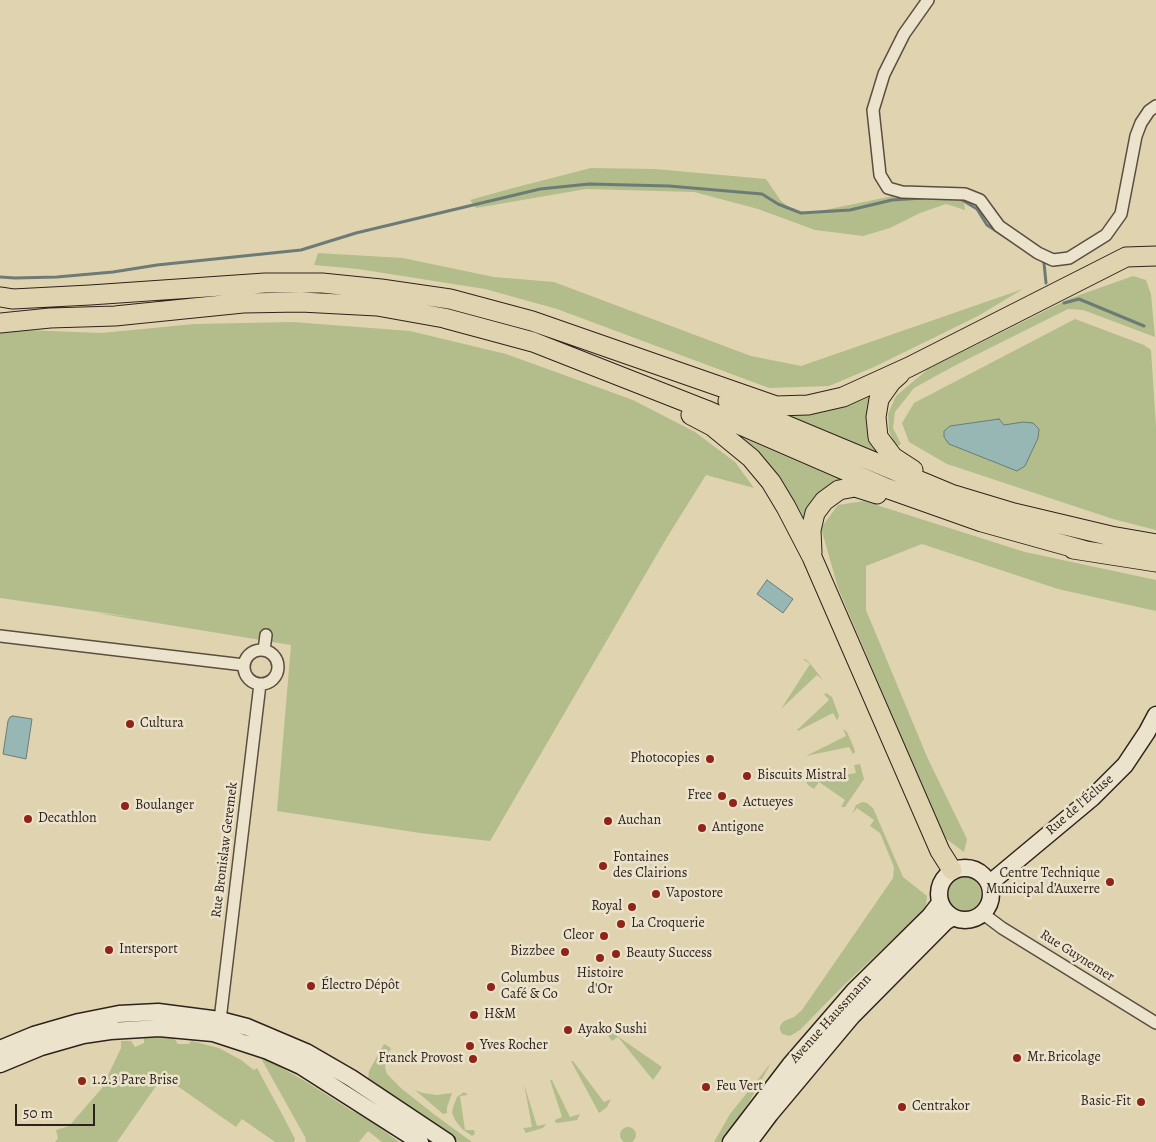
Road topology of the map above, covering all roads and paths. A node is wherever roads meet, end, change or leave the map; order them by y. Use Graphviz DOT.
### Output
graph roads {
  1 [pos="928,0"];
  2 [pos="1156,106"];
  3 [pos="1156,256"];
  4 [pos="0,298"];
  5 [pos="0,315"];
  6 [pos="50,318"];
  7 [pos="0,323"];
  8 [pos="598,345"];
  9 [pos="909,367"];
  10 [pos="622,377"];
  11 [pos="1111,536"];
  12 [pos="1156,544"];
  13 [pos="1086,551"];
  14 [pos="812,557"];
  15 [pos="1156,562"];
  16 [pos="266,635"];
  17 [pos="0,636"];
  18 [pos="264,650"];
  19 [pos="244,665"];
  20 [pos="260,684"];
  21 [pos="1156,715"];
  22 [pos="952,870"];
  23 [pos="990,882"];
  24 [pos="940,903"];
  25 [pos="984,912"];
  26 [pos="953,917"];
  27 [pos="220,1020"];
  28 [pos="1156,1023"];
  29 [pos="0,1049"];
  30 [pos="0,1064"];
  31 [pos="420,1142"];
  32 [pos="447,1142"];
  33 [pos="731,1142"];
  34 [pos="749,1142"];
  1 -- 2 [label="street"];
  3 -- 9 [label="main road"];
  4 -- 8 [label="main road"];
  5 -- 6 [label="main road"];
  6 -- 7 [label="main road"];
  6 -- 10 [label="main road"];
  8 -- 9 [label="main road"];
  8 -- 11 [label="main road"];
  9 -- 11 [label="main road"];
  10 -- 13 [label="main road"];
  10 -- 14 [label="main road"];
  11 -- 12 [label="main road"];
  13 -- 14 [label="main road"];
  13 -- 15 [label="main road"];
  14 -- 22 [label="main road"];
  16 -- 18 [label="street"];
  17 -- 19 [label="street"];
  18 -- 19 [label="street"];
  18 -- 20 [label="street"];
  19 -- 20 [label="street"];
  20 -- 27 [label="street, Rue Bronislaw Geremek"];
  21 -- 23 [label="street, Rue de l'Écluse"];
  22 -- 23 [label="street"];
  22 -- 24 [label="street"];
  23 -- 25 [label="street"];
  24 -- 26 [label="street"];
  24 -- 33 [label="street, Avenue Haussmann"];
  25 -- 26 [label="street"];
  25 -- 28 [label="street, Rue Guynemer"];
  26 -- 34 [label="street, Avenue Haussmann"];
  27 -- 29 [label="street"];
  27 -- 32 [label="street"];
  30 -- 31 [label="street"];
}
